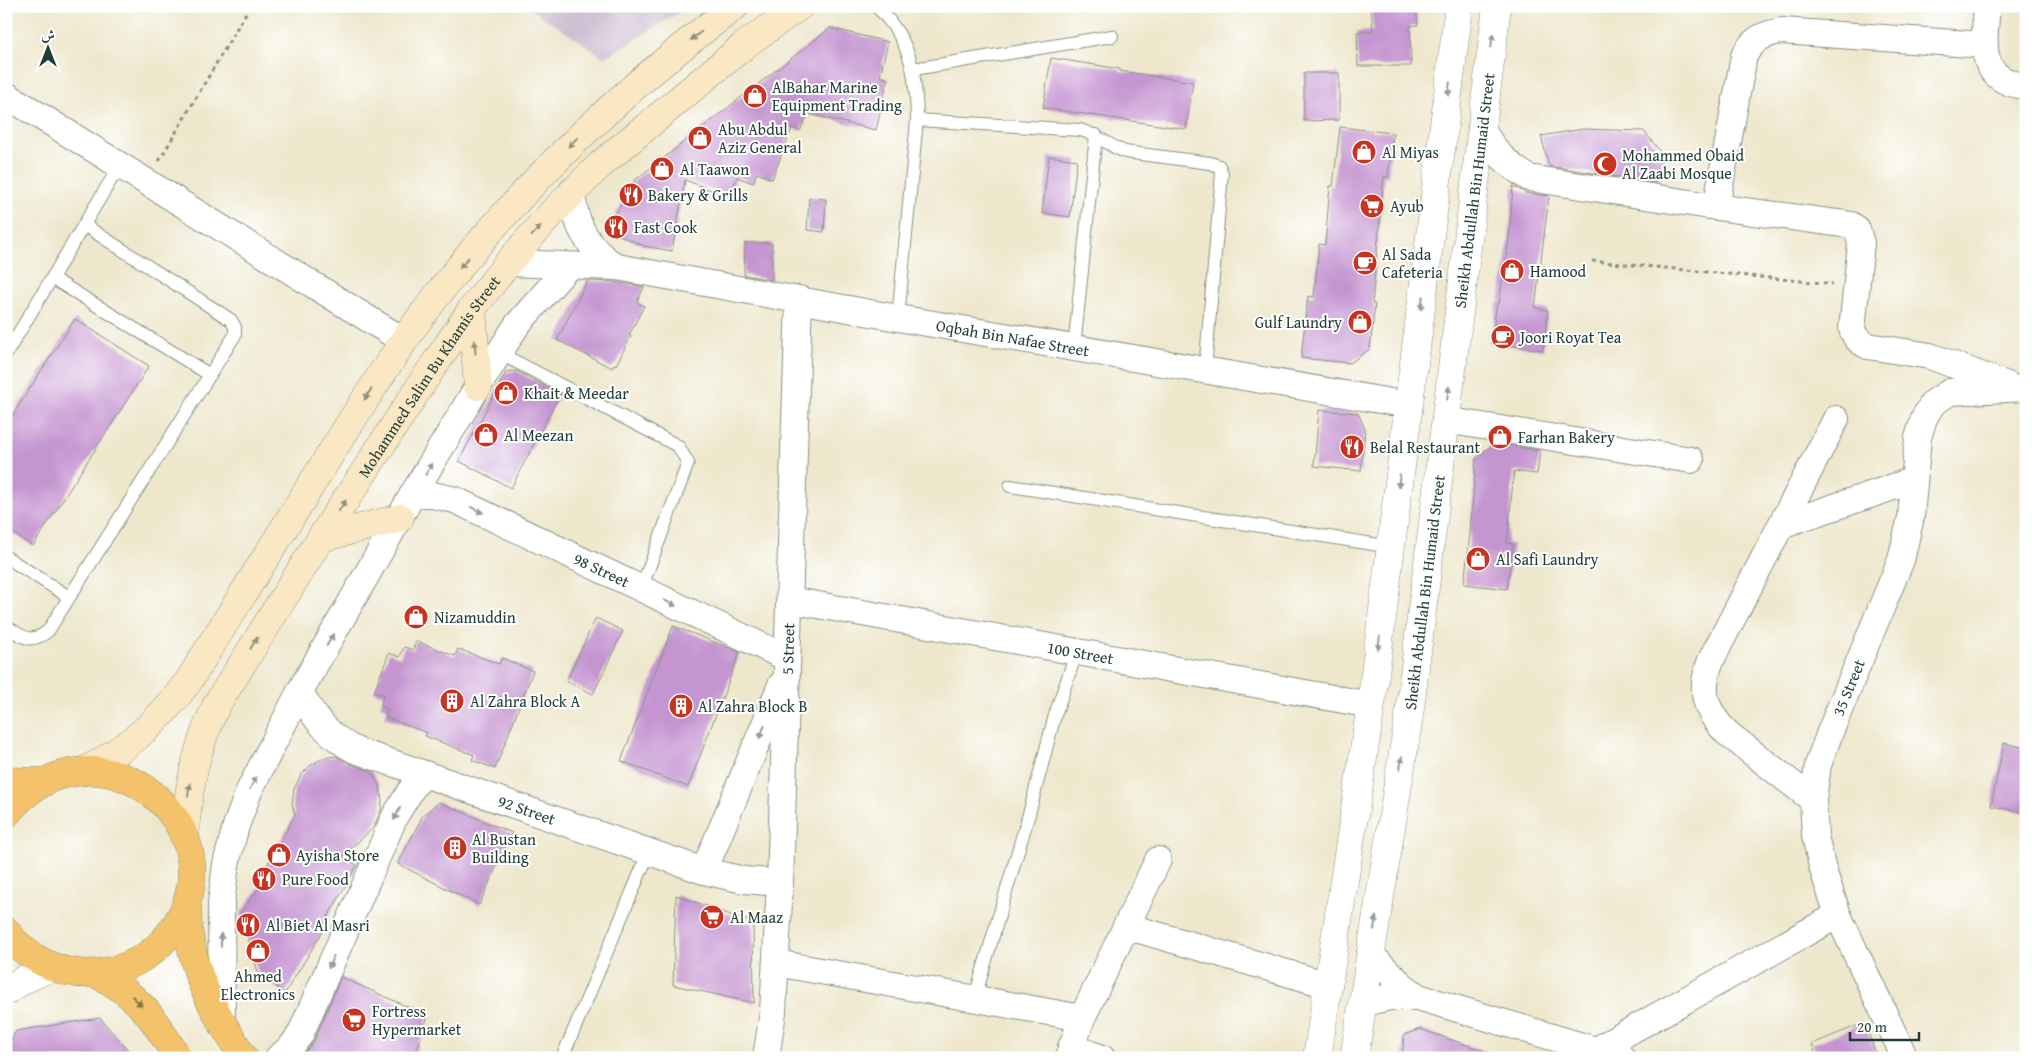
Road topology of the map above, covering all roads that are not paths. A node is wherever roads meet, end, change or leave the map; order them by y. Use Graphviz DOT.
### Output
graph roads {
  1 [pos="735,6"];
  2 [pos="800,6"];
  3 [pos="876,6"];
  4 [pos="1459,6"];
  5 [pos="1497,6"];
  6 [pos="1987,6"];
  7 [pos="1112,36"];
  8 [pos="1984,45"];
  9 [pos="914,69"];
  10 [pos="2026,86"];
  11 [pos="6,95"];
  12 [pos="917,120"];
  13 [pos="1481,128"];
  14 [pos="1096,135"];
  15 [pos="120,165"];
  16 [pos="572,191"];
  17 [pos="1716,207"];
  18 [pos="84,225"];
  19 [pos="508,263"];
  20 [pos="569,266"];
  21 [pos="617,267"];
  22 [pos="52,278"];
  23 [pos="799,299"];
  24 [pos="472,309"];
  25 [pos="898,318"];
  26 [pos="404,341"];
  27 [pos="1074,348"];
  28 [pos="499,353"];
  29 [pos="6,354"];
  30 [pos="1204,370"];
  31 [pos="210,375"];
  32 [pos="478,386"];
  33 [pos="2020,388"];
  34 [pos="1409,405"];
  35 [pos="1836,419"];
  36 [pos="1445,420"];
  37 [pos="1691,460"];
  38 [pos="1914,480"];
  39 [pos="1010,486"];
  40 [pos="414,494"];
  41 [pos="400,518"];
  42 [pos="1781,525"];
  43 [pos="321,538"];
  44 [pos="1391,547"];
  45 [pos="6,557"];
  46 [pos="641,589"];
  47 [pos="69,597"];
  48 [pos="790,600"];
  49 [pos="6,626"];
  50 [pos="1077,651"];
  51 [pos="787,665"];
  52 [pos="300,691"];
  53 [pos="1372,705"];
  54 [pos="84,771"];
  55 [pos="425,774"];
  56 [pos="6,781"];
  57 [pos="42,782"];
  58 [pos="1813,800"];
  59 [pos="6,814"];
  60 [pos="185,838"];
  61 [pos="649,852"];
  62 [pos="1158,860"];
  63 [pos="704,870"];
  64 [pos="780,883"];
  65 [pos="187,902"];
  66 [pos="1838,916"];
  67 [pos="1126,926"];
  68 [pos="6,931"];
  69 [pos="1370,954"];
  70 [pos="776,963"];
  71 [pos="52,967"];
  72 [pos="97,974"];
  73 [pos="1328,985"];
  74 [pos="6,991"];
  75 [pos="975,997"];
  76 [pos="1418,997"];
  77 [pos="1363,1003"];
  78 [pos="1082,1018"];
  79 [pos="222,1024"];
  80 [pos="1596,1050"];
  81 [pos="1069,1052"];
  82 [pos="178,1058"];
  83 [pos="244,1058"];
  84 [pos="278,1058"];
  85 [pos="562,1058"];
  86 [pos="766,1058"];
  87 [pos="1102,1058"];
  88 [pos="1317,1058"];
  89 [pos="1354,1058"];
  90 [pos="1622,1058"];
  91 [pos="1905,1058"];
  1 -- 26 [label="main road, Mohammed Salim Bu Khamis Street, one-way"];
  2 -- 16 [label="main road, Mohammed Salim Bu Khamis Street"];
  3 -- 9 [label="lane"];
  4 -- 34 [label="street, one-way"];
  13 -- 5 [label="street, Sheikh Abdullah Bin Humaid Street, one-way"];
  6 -- 8 [label="street"];
  7 -- 9 [label="lane"];
  8 -- 10 [label="street"];
  8 -- 17 [label="street"];
  9 -- 12 [label="lane"];
  11 -- 15 [label="street"];
  12 -- 14 [label="lane"];
  12 -- 25 [label="lane"];
  13 -- 17 [label="street"];
  36 -- 13 [label="street, Sheikh Abdullah Bin Humaid Street, one-way"];
  14 -- 27 [label="lane"];
  14 -- 30 [label="lane"];
  15 -- 18 [label="lane"];
  15 -- 26 [label="street"];
  19 -- 16 [label="main road, Mohammed Salim Bu Khamis Street, one-way"];
  16 -- 21 [label="street"];
  17 -- 33 [label="street"];
  18 -- 22 [label="lane"];
  18 -- 31 [label="lane"];
  19 -- 20 [label="street, Oqbah Bin Nafae Street"];
  19 -- 24 [label="main road, Mohammed Salim Bu Khamis Street"];
  20 -- 21 [label="street, Oqbah Bin Nafae Street"];
  20 -- 28 [label="street"];
  21 -- 23 [label="street, Oqbah Bin Nafae Street"];
  22 -- 29 [label="lane"];
  22 -- 31 [label="lane"];
  23 -- 25 [label="street, Oqbah Bin Nafae Street"];
  23 -- 48 [label="street, 5 Street"];
  32 -- 24 [label="main road, one-way"];
  43 -- 24 [label="main road, Mohammed Salim Bu Khamis Street, one-way"];
  25 -- 27 [label="street, Oqbah Bin Nafae Street"];
  26 -- 54 [label="main road, Mohammed Salim Bu Khamis Street, one-way"];
  27 -- 30 [label="street, Oqbah Bin Nafae Street"];
  28 -- 32 [label="street"];
  28 -- 46 [label="lane"];
  30 -- 34 [label="street, Oqbah Bin Nafae Street"];
  31 -- 47 [label="lane"];
  40 -- 32 [label="street, one-way"];
  33 -- 38 [label="street, 35 Street"];
  34 -- 44 [label="street, one-way"];
  35 -- 42 [label="street"];
  36 -- 37 [label="street"];
  69 -- 36 [label="street, Sheikh Abdullah Bin Humaid Street, one-way"];
  38 -- 42 [label="street"];
  38 -- 58 [label="street, 35 Street"];
  39 -- 44 [label="lane"];
  40 -- 41 [label="street"];
  40 -- 46 [label="street, 98 Street, one-way"];
  41 -- 43 [label="main road"];
  52 -- 41 [label="street, one-way"];
  42 -- 58 [label="street"];
  60 -- 43 [label="main road, Mohammed Salim Bu Khamis Street, one-way"];
  44 -- 53 [label="street, one-way"];
  45 -- 47 [label="lane"];
  46 -- 51 [label="street, 98 Street, one-way"];
  47 -- 49 [label="lane"];
  48 -- 50 [label="street, 100 Street"];
  48 -- 51 [label="street, 5 Street"];
  50 -- 53 [label="street, 100 Street"];
  50 -- 75 [label="lane"];
  51 -- 63 [label="street, one-way"];
  51 -- 64 [label="street, 5 Street"];
  52 -- 55 [label="street, 92 Street"];
  79 -- 52 [label="street, one-way"];
  53 -- 73 [label="street"];
  54 -- 57 [label="main road"];
  54 -- 60 [label="main road"];
  55 -- 61 [label="street, 92 Street"];
  55 -- 84 [label="street, one-way"];
  56 -- 57 [label="main road"];
  57 -- 59 [label="main road"];
  58 -- 66 [label="street, 35 Street"];
  60 -- 65 [label="main road"];
  61 -- 63 [label="street, 92 Street"];
  61 -- 85 [label="lane"];
  62 -- 67 [label="street"];
  63 -- 64 [label="street, 92 Street"];
  64 -- 70 [label="street, 5 Street"];
  65 -- 72 [label="main road"];
  65 -- 79 [label="main road"];
  66 -- 80 [label="street"];
  66 -- 91 [label="street, 35 Street"];
  67 -- 73 [label="street"];
  67 -- 78 [label="street"];
  68 -- 71 [label="main road"];
  69 -- 76 [label="street"];
  69 -- 77 [label="street, Sheikh Abdullah Bin Humaid Street"];
  70 -- 75 [label="street"];
  70 -- 86 [label="street, 5 Street"];
  71 -- 72 [label="main road"];
  71 -- 74 [label="street"];
  72 -- 82 [label="main road, one-way"];
  73 -- 88 [label="street"];
  75 -- 78 [label="street"];
  76 -- 77 [label="street"];
  76 -- 80 [label="street"];
  77 -- 89 [label="street, Sheikh Abdullah Bin Humaid Street"];
  78 -- 81 [label="street"];
  79 -- 83 [label="main road"];
  80 -- 90 [label="street"];
  81 -- 87 [label="street"];
}
